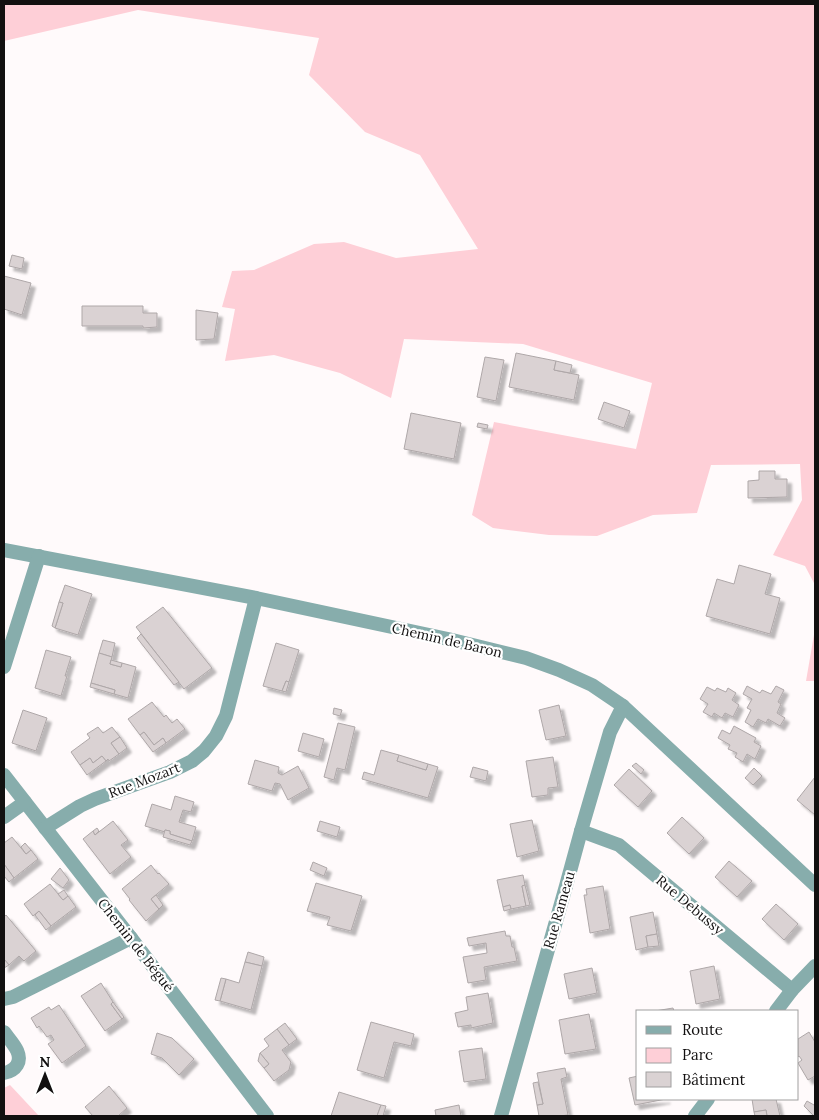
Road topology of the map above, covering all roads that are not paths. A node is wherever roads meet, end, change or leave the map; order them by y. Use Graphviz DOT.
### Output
graph roads {
  1 [pos="4,550"];
  2 [pos="40,556"];
  3 [pos="256,598"];
  4 [pos="4,667"];
  5 [pos="623,706"];
  6 [pos="6,781"];
  7 [pos="25,802"];
  8 [pos="4,818"];
  9 [pos="46,828"];
  10 [pos="581,831"];
  11 [pos="815,885"];
  12 [pos="131,938"];
  13 [pos="815,966"];
  14 [pos="792,990"];
  15 [pos="4,1000"];
  16 [pos="777,1010"];
  17 [pos="4,1032"];
  18 [pos="4,1073"];
  19 [pos="707,1100"];
  20 [pos="267,1116"];
  21 [pos="501,1116"];
  22 [pos="694,1116"];
  1 -- 2 [label="street, Chemin de Baron"];
  2 -- 3 [label="street, Chemin de Baron"];
  2 -- 4 [label="street"];
  3 -- 5 [label="street, Chemin de Baron"];
  3 -- 9 [label="street, Rue Mozart"];
  5 -- 10 [label="street, Rue Rameau"];
  5 -- 11 [label="street, Chemin de Baron"];
  6 -- 7 [label="street, Chemin de Bégué"];
  7 -- 8 [label="street"];
  7 -- 9 [label="street, Chemin de Bégué"];
  9 -- 12 [label="street, Chemin de Bégué"];
  10 -- 14 [label="street, Rue Debussy"];
  10 -- 21 [label="street, Rue Rameau"];
  12 -- 15 [label="street"];
  12 -- 20 [label="street, Chemin de Bégué"];
  13 -- 14 [label="street"];
  14 -- 16 [label="street"];
  17 -- 18 [label="street"];
  19 -- 22 [label="street"];
}
